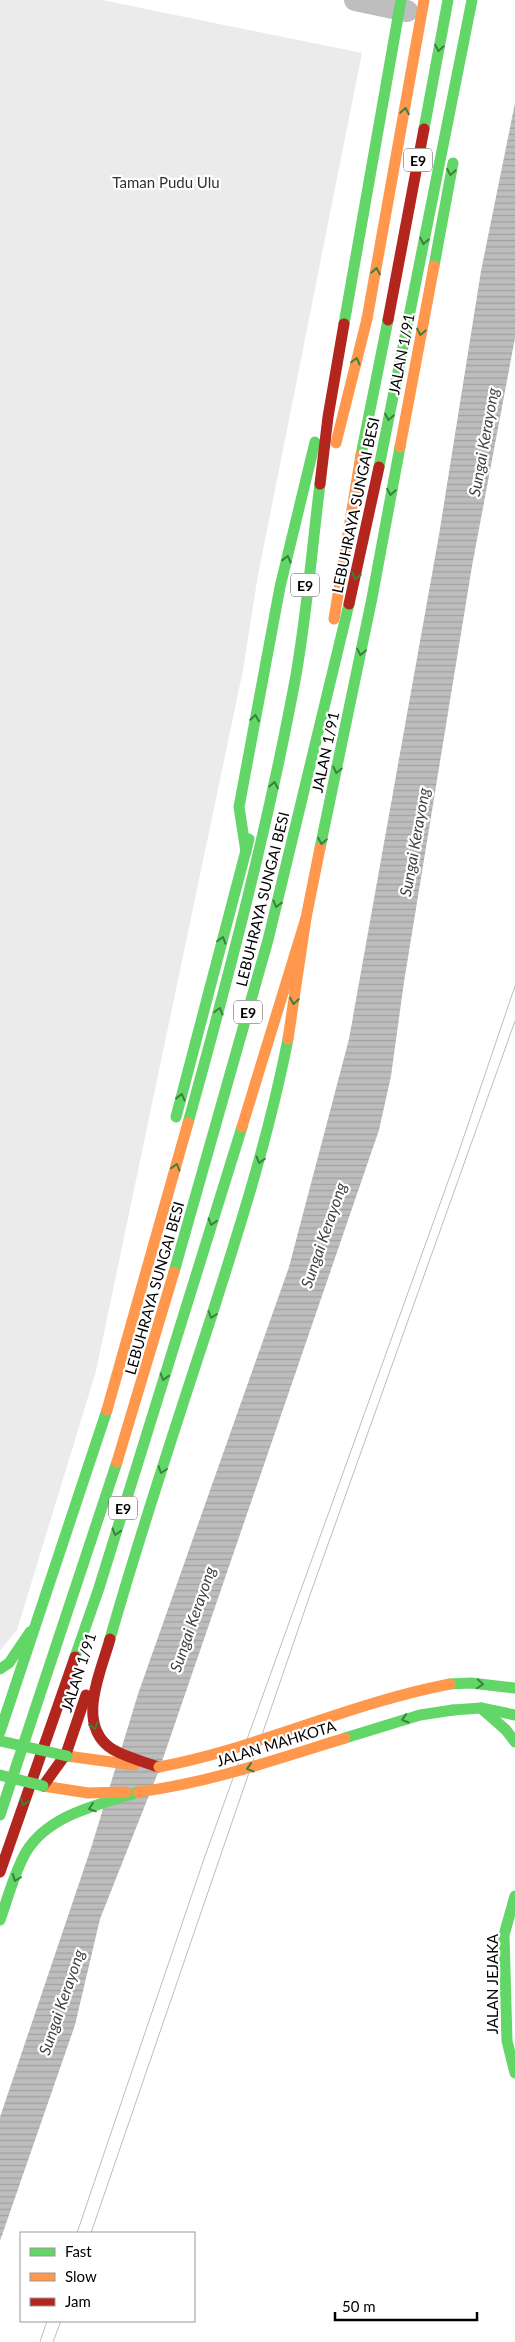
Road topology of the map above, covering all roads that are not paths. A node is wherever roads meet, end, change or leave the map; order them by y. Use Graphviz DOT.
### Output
graph roads {
  1 [pos="355,0"];
  2 [pos="448,0"];
  3 [pos="474,1"];
  4 [pos="410,3"];
  5 [pos="462,114"];
  6 [pos="455,152"];
  7 [pos="367,232"];
  8 [pos="439,238"];
  9 [pos="274,728"];
  10 [pos="253,824"];
  11 [pos="246,852"];
  12 [pos="306,918"];
  13 [pos="285,922"];
  14 [pos="269,999"];
  15 [pos="174,1126"];
  16 [pos="237,1142"];
  17 [pos="169,1146"];
  18 [pos="132,1561"];
  19 [pos="50,1602"];
  20 [pos="0,1669"];
  21 [pos="513,1686"];
  22 [pos="481,1708"];
  23 [pos="515,1715"];
  24 [pos="0,1732"];
  25 [pos="0,1741"];
  26 [pos="515,1742"];
  27 [pos="0,1754"];
  28 [pos="67,1756"];
  29 [pos="159,1767"];
  30 [pos="0,1775"];
  31 [pos="43,1786"];
  32 [pos="138,1792"];
  33 [pos="0,1815"];
  34 [pos="0,1872"];
  35 [pos="515,1896"];
  36 [pos="0,1920"];
  37 [pos="510,1937"];
  38 [pos="515,2073"];
  1 -- 4 [label="street"];
  2 -- 13 [label="main road, E9, one-way, bridge"];
  3 -- 4 [label="main road"];
  3 -- 5 [label="main road"];
  3 -- 33 [label="main road, LEBUHRAYA SUNGAI BESI / E9, one-way, bridge"];
  4 -- 7 [label="main road"];
  9 -- 4 [label="main road, E9, one-way, bridge"];
  24 -- 4 [label="main road, LEBUHRAYA SUNGAI BESI / E9, one-way, bridge"];
  6 -- 8 [label="main road, JALAN 1/91, one-way"];
  7 -- 8 [label="main road"];
  11 -- 7 [label="main road, one-way"];
  8 -- 12 [label="main road, JALAN 1/91, one-way"];
  10 -- 11 [label="main road"];
  15 -- 11 [label="main road, one-way"];
  12 -- 16 [label="main road"];
  12 -- 18 [label="main road, one-way"];
  14 -- 16 [label="main road, E9"];
  16 -- 34 [label="main road, E9, one-way"];
  17 -- 19 [label="main road"];
  18 -- 28 [label="main road, JALAN 1/91"];
  18 -- 29 [label="main road, one-way"];
  19 -- 20 [label="main road"];
  19 -- 27 [label="main road"];
  29 -- 21 [label="main road, JALAN MAHKOTA, one-way, bridge"];
  22 -- 23 [label="main road, JALAN MAHKOTA"];
  22 -- 26 [label="main road"];
  22 -- 32 [label="main road, JALAN MAHKOTA, one-way, bridge"];
  25 -- 28 [label="main road, JALAN MAHKOTA, bridge"];
  28 -- 29 [label="main road, JALAN MAHKOTA"];
  28 -- 31 [label="main road, JALAN 1/91"];
  30 -- 31 [label="main road, JALAN MAHKOTA, bridge"];
  31 -- 32 [label="main road, JALAN MAHKOTA"];
  32 -- 36 [label="main road, one-way"];
  35 -- 37 [label="main road, JALAN JEJAKA"];
  37 -- 38 [label="main road, JALAN JEJAKA"];
}
